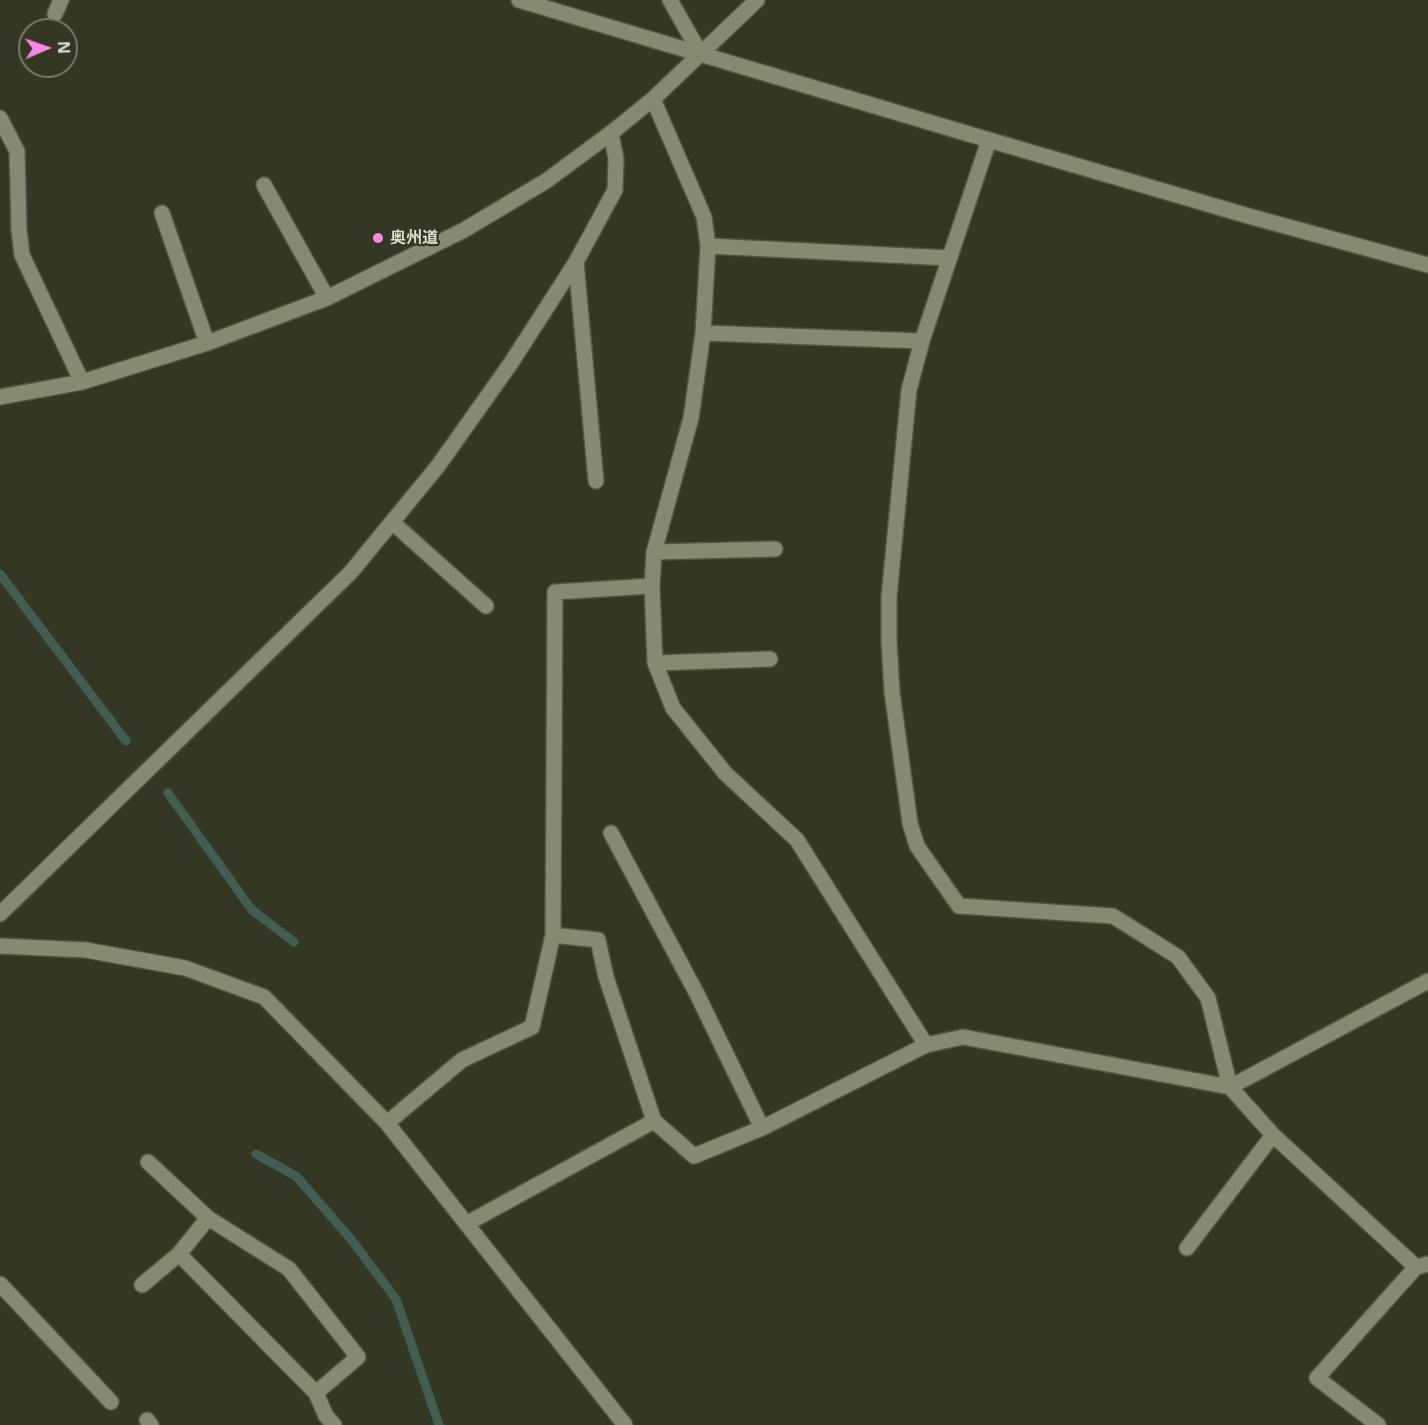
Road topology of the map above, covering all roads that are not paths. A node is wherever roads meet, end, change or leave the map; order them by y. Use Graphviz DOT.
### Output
graph roads {
  1 [pos="519,0"];
  2 [pos="670,0"];
  3 [pos="756,0"];
  4 [pos="701,55"];
  5 [pos="653,99"];
  6 [pos="0,118"];
  7 [pos="611,133"];
  8 [pos="989,140"];
  9 [pos="264,185"];
  10 [pos="162,213"];
  11 [pos="708,246"];
  12 [pos="950,258"];
  13 [pos="576,262"];
  14 [pos="1428,265"];
  15 [pos="327,298"];
  16 [pos="703,333"];
  17 [pos="922,341"];
  18 [pos="207,343"];
  19 [pos="82,382"];
  20 [pos="0,397"];
  21 [pos="596,481"];
  22 [pos="392,522"];
  23 [pos="775,549"];
  24 [pos="654,552"];
  25 [pos="652,586"];
  26 [pos="486,606"];
  27 [pos="770,659"];
  28 [pos="655,663"];
  29 [pos="611,833"];
  30 [pos="0,914"];
  31 [pos="552,936"];
  32 [pos="0,946"];
  33 [pos="1428,981"];
  34 [pos="926,1045"];
  35 [pos="1230,1087"];
  36 [pos="654,1121"];
  37 [pos="387,1122"];
  38 [pos="762,1128"];
  39 [pos="1274,1135"];
  40 [pos="148,1162"];
  41 [pos="208,1218"];
  42 [pos="466,1224"];
  43 [pos="1187,1248"];
  44 [pos="179,1254"];
  45 [pos="1422,1266"];
  46 [pos="0,1284"];
  47 [pos="142,1286"];
  48 [pos="315,1393"];
  49 [pos="111,1402"];
  50 [pos="326,1422"];
  51 [pos="625,1425"];
  52 [pos="1378,1425"];
  1 -- 4 [label="street"];
  2 -- 4 [label="street"];
  3 -- 4 [label="street"];
  4 -- 5 [label="street"];
  4 -- 8 [label="street"];
  5 -- 7 [label="street"];
  5 -- 11 [label="street"];
  6 -- 19 [label="street"];
  7 -- 13 [label="street"];
  7 -- 15 [label="street"];
  8 -- 12 [label="street"];
  8 -- 14 [label="street"];
  9 -- 15 [label="street"];
  10 -- 18 [label="street"];
  11 -- 12 [label="street"];
  11 -- 16 [label="street"];
  12 -- 17 [label="street"];
  13 -- 21 [label="street"];
  13 -- 22 [label="street"];
  15 -- 18 [label="street"];
  16 -- 17 [label="street"];
  16 -- 24 [label="street"];
  17 -- 35 [label="street"];
  18 -- 19 [label="street"];
  19 -- 20 [label="street"];
  22 -- 26 [label="street"];
  22 -- 30 [label="street"];
  23 -- 24 [label="street"];
  24 -- 25 [label="street"];
  25 -- 28 [label="street"];
  25 -- 31 [label="street"];
  27 -- 28 [label="street"];
  28 -- 34 [label="street"];
  29 -- 38 [label="street"];
  31 -- 36 [label="street"];
  31 -- 37 [label="street"];
  32 -- 37 [label="street"];
  33 -- 35 [label="street"];
  34 -- 35 [label="street"];
  34 -- 38 [label="street"];
  35 -- 39 [label="street"];
  36 -- 38 [label="street"];
  36 -- 42 [label="street"];
  37 -- 42 [label="street"];
  39 -- 43 [label="street"];
  39 -- 45 [label="street"];
  40 -- 41 [label="street"];
  41 -- 44 [label="street"];
  41 -- 48 [label="street"];
  42 -- 51 [label="street"];
  44 -- 47 [label="street"];
  44 -- 48 [label="street"];
  45 -- 52 [label="street"];
  46 -- 49 [label="street"];
  48 -- 50 [label="street"];
}
